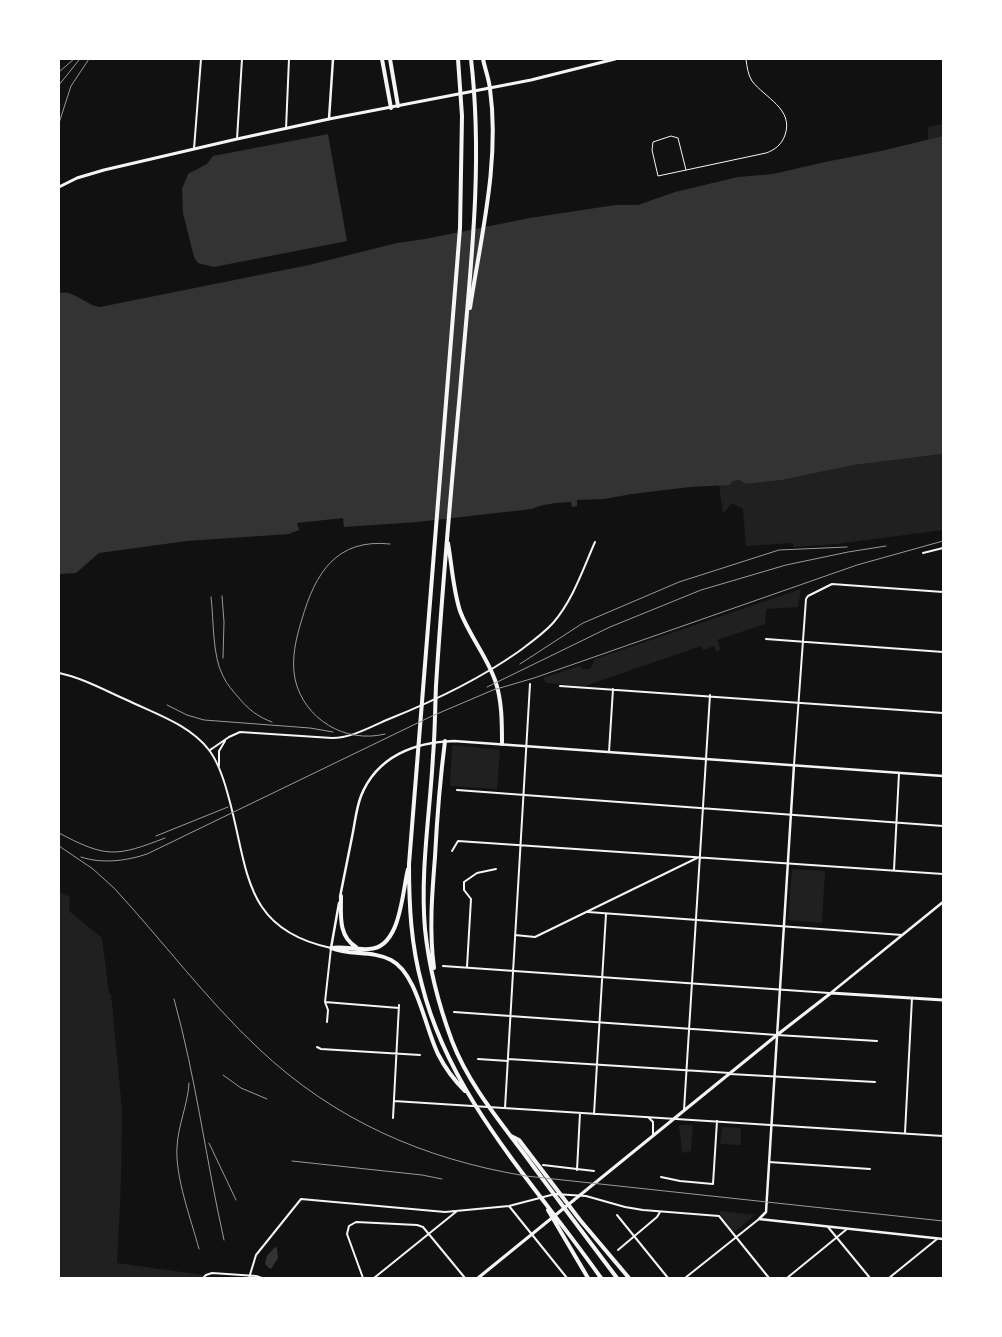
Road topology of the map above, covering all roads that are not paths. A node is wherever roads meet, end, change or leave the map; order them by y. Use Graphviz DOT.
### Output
graph roads {
  1 [pos="201,59"];
  2 [pos="242,59"];
  3 [pos="288,59"];
  4 [pos="333,59"];
  5 [pos="382,59"];
  6 [pos="390,59"];
  7 [pos="454,59"];
  8 [pos="458,59"];
  9 [pos="471,59"];
  10 [pos="483,59"];
  11 [pos="615,59"];
  12 [pos="746,59"];
  13 [pos="598,61"];
  14 [pos="459,66"];
  15 [pos="490,88"];
  16 [pos="398,106"];
  17 [pos="391,108"];
  18 [pos="329,119"];
  19 [pos="286,129"];
  20 [pos="237,139"];
  21 [pos="194,149"];
  22 [pos="686,170"];
  23 [pos="59,187"];
  24 [pos="465,340"];
  25 [pos="447,536"];
  26 [pos="596,542"];
  27 [pos="943,548"];
  28 [pos="923,553"];
  29 [pos="943,592"];
  30 [pos="766,639"];
  31 [pos="802,642"];
  32 [pos="943,652"];
  33 [pos="59,673"];
  34 [pos="530,684"];
  35 [pos="560,686"];
  36 [pos="613,689"];
  37 [pos="710,695"];
  38 [pos="798,702"];
  39 [pos="943,713"];
  40 [pos="229,737"];
  41 [pos="445,741"];
  42 [pos="502,744"];
  43 [pos="526,745"];
  44 [pos="210,750"];
  45 [pos="609,752"];
  46 [pos="706,758"];
  47 [pos="794,765"];
  48 [pos="219,769"];
  49 [pos="899,773"];
  50 [pos="943,776"];
  51 [pos="457,790"];
  52 [pos="524,795"];
  53 [pos="702,808"];
  54 [pos="790,814"];
  55 [pos="896,822"];
  56 [pos="943,826"];
  57 [pos="520,844"];
  58 [pos="452,851"];
  59 [pos="699,857"];
  60 [pos="787,863"];
  61 [pos="409,864"];
  62 [pos="496,868"];
  63 [pos="894,870"];
  64 [pos="943,874"];
  65 [pos="341,896"];
  66 [pos="943,902"];
  67 [pos="588,912"];
  68 [pos="606,914"];
  69 [pos="695,920"];
  70 [pos="783,926"];
  71 [pos="515,935"];
  72 [pos="902,935"];
  73 [pos="331,948"];
  74 [pos="358,948"];
  75 [pos="443,966"];
  76 [pos="467,968"];
  77 [pos="513,971"];
  78 [pos="602,977"];
  79 [pos="691,984"];
  80 [pos="780,990"];
  81 [pos="831,993"];
  82 [pos="437,995"];
  83 [pos="912,998"];
  84 [pos="943,1000"];
  85 [pos="325,1002"];
  86 [pos="454,1012"];
  87 [pos="510,1016"];
  88 [pos="327,1022"];
  89 [pos="599,1022"];
  90 [pos="688,1028"];
  91 [pos="777,1035"];
  92 [pos="877,1041"];
  93 [pos="317,1047"];
  94 [pos="396,1054"];
  95 [pos="420,1055"];
  96 [pos="478,1059"];
  97 [pos="508,1060"];
  98 [pos="596,1064"];
  99 [pos="686,1070"];
  100 [pos="730,1073"];
  101 [pos="774,1076"];
  102 [pos="875,1082"];
  103 [pos="468,1094"];
  104 [pos="394,1102"];
  105 [pos="505,1108"];
  106 [pos="684,1112"];
  107 [pos="580,1113"];
  108 [pos="594,1114"];
  109 [pos="648,1117"];
  110 [pos="393,1118"];
  111 [pos="674,1119"];
  112 [pos="718,1121"];
  113 [pos="771,1125"];
  114 [pos="905,1133"];
  115 [pos="943,1136"];
  116 [pos="653,1137"];
  117 [pos="769,1162"];
  118 [pos="544,1165"];
  119 [pos="870,1168"];
  120 [pos="577,1170"];
  121 [pos="594,1171"];
  122 [pos="660,1177"];
  123 [pos="509,1206"];
  124 [pos="457,1211"];
  125 [pos="661,1211"];
  126 [pos="617,1215"];
  127 [pos="759,1219"];
  128 [pos="577,1221"];
  129 [pos="828,1226"];
  130 [pos="848,1229"];
  131 [pos="563,1230"];
  132 [pos="429,1234"];
  133 [pos="532,1235"];
  134 [pos="634,1236"];
  135 [pos="736,1237"];
  136 [pos="837,1237"];
  137 [pos="937,1239"];
  138 [pos="943,1239"];
  139 [pos="618,1250"];
  140 [pos="249,1277"];
  141 [pos="203,1278"];
  142 [pos="262,1278"];
  143 [pos="363,1278"];
  144 [pos="374,1278"];
  145 [pos="465,1278"];
  146 [pos="478,1278"];
  147 [pos="567,1278"];
  148 [pos="588,1278"];
  149 [pos="601,1278"];
  150 [pos="616,1278"];
  151 [pos="629,1278"];
  152 [pos="668,1278"];
  153 [pos="685,1278"];
  154 [pos="769,1278"];
  155 [pos="787,1278"];
  156 [pos="870,1278"];
  157 [pos="889,1278"];
  1 -- 21 [label="street"];
  2 -- 20 [label="street"];
  3 -- 19 [label="street"];
  4 -- 18 [label="street"];
  5 -- 17 [label="highway"];
  6 -- 16 [label="highway"];
  7 -- 14 [label="highway"];
  8 -- 14 [label="highway"];
  9 -- 24 [label="highway"];
  10 -- 15 [label="highway"];
  11 -- 13 [label="main road"];
  12 -- 22 [label="lane"];
  13 -- 15 [label="main road"];
  14 -- 61 [label="highway"];
  15 -- 16 [label="main road"];
  15 -- 24 [label="highway"];
  16 -- 17 [label="main road"];
  17 -- 18 [label="main road"];
  18 -- 19 [label="main road"];
  19 -- 20 [label="main road"];
  20 -- 21 [label="main road"];
  21 -- 23 [label="main road"];
  22 -- 22 [label="lane"];
  24 -- 25 [label="highway"];
  25 -- 42 [label="highway"];
  25 -- 82 [label="highway"];
  26 -- 40 [label="street"];
  27 -- 28 [label="street"];
  29 -- 31 [label="street"];
  30 -- 31 [label="street"];
  31 -- 32 [label="street"];
  31 -- 38 [label="street"];
  33 -- 44 [label="street"];
  34 -- 43 [label="street"];
  35 -- 36 [label="street"];
  36 -- 37 [label="street"];
  36 -- 45 [label="street"];
  37 -- 38 [label="street"];
  37 -- 46 [label="street"];
  38 -- 39 [label="street"];
  38 -- 47 [label="street"];
  40 -- 44 [label="street"];
  40 -- 48 [label="street"];
  41 -- 42 [label="street"];
  41 -- 65 [label="street"];
  41 -- 82 [label="highway"];
  42 -- 43 [label="street"];
  43 -- 45 [label="street"];
  43 -- 52 [label="street"];
  44 -- 48 [label="street"];
  45 -- 46 [label="street"];
  46 -- 47 [label="street"];
  46 -- 53 [label="street"];
  47 -- 49 [label="street"];
  47 -- 54 [label="street"];
  48 -- 73 [label="street"];
  49 -- 50 [label="street"];
  49 -- 55 [label="street"];
  51 -- 52 [label="street"];
  52 -- 53 [label="street"];
  52 -- 57 [label="street"];
  53 -- 54 [label="street"];
  53 -- 59 [label="street"];
  54 -- 55 [label="street"];
  54 -- 60 [label="street"];
  55 -- 56 [label="street"];
  55 -- 63 [label="street"];
  57 -- 58 [label="street"];
  57 -- 59 [label="street"];
  57 -- 71 [label="street"];
  59 -- 60 [label="street"];
  59 -- 67 [label="street"];
  59 -- 69 [label="street"];
  60 -- 63 [label="street"];
  60 -- 70 [label="street"];
  61 -- 74 [label="highway"];
  61 -- 103 [label="highway"];
  62 -- 76 [label="street"];
  63 -- 64 [label="street"];
  65 -- 73 [label="street"];
  65 -- 74 [label="highway"];
  66 -- 72 [label="street"];
  67 -- 68 [label="street"];
  67 -- 71 [label="street"];
  68 -- 69 [label="street"];
  68 -- 78 [label="street"];
  69 -- 70 [label="street"];
  69 -- 79 [label="street"];
  70 -- 72 [label="street"];
  70 -- 80 [label="street"];
  71 -- 77 [label="street"];
  72 -- 81 [label="street"];
  73 -- 74 [label="highway"];
  73 -- 85 [label="street"];
  73 -- 103 [label="highway"];
  75 -- 76 [label="street"];
  76 -- 77 [label="street"];
  77 -- 78 [label="street"];
  77 -- 87 [label="street"];
  78 -- 79 [label="street"];
  78 -- 89 [label="street"];
  79 -- 80 [label="street"];
  79 -- 90 [label="street"];
  80 -- 81 [label="street"];
  80 -- 91 [label="street"];
  81 -- 83 [label="main road"];
  81 -- 91 [label="main road"];
  82 -- 128 [label="highway"];
  83 -- 84 [label="main road"];
  83 -- 114 [label="street"];
  85 -- 88 [label="street"];
  85 -- 94 [label="street"];
  86 -- 87 [label="street"];
  87 -- 89 [label="street"];
  87 -- 97 [label="street"];
  89 -- 90 [label="street"];
  89 -- 98 [label="street"];
  90 -- 91 [label="street"];
  90 -- 99 [label="street"];
  91 -- 92 [label="street"];
  91 -- 100 [label="main road"];
  91 -- 101 [label="street"];
  93 -- 94 [label="street"];
  94 -- 95 [label="street"];
  94 -- 104 [label="street"];
  96 -- 97 [label="street"];
  97 -- 98 [label="street"];
  97 -- 105 [label="street"];
  98 -- 99 [label="street"];
  98 -- 108 [label="street"];
  99 -- 100 [label="street"];
  99 -- 106 [label="street"];
  100 -- 101 [label="street"];
  100 -- 106 [label="main road"];
  101 -- 102 [label="street"];
  101 -- 113 [label="street"];
  103 -- 131 [label="highway"];
  104 -- 105 [label="street"];
  104 -- 110 [label="street"];
  105 -- 107 [label="street"];
  106 -- 111 [label="main road"];
  107 -- 108 [label="street"];
  107 -- 120 [label="street"];
  108 -- 109 [label="street"];
  109 -- 111 [label="street"];
  109 -- 116 [label="street"];
  111 -- 112 [label="street"];
  111 -- 116 [label="main road"];
  112 -- 113 [label="street"];
  112 -- 122 [label="street"];
  113 -- 114 [label="street"];
  113 -- 117 [label="street"];
  114 -- 115 [label="street"];
  116 -- 133 [label="main road"];
  117 -- 119 [label="street"];
  117 -- 127 [label="street"];
  118 -- 120 [label="street"];
  120 -- 121 [label="street"];
  123 -- 124 [label="street"];
  123 -- 125 [label="street"];
  123 -- 133 [label="street"];
  124 -- 132 [label="street"];
  124 -- 140 [label="street"];
  125 -- 134 [label="street"];
  125 -- 135 [label="street"];
  126 -- 134 [label="street"];
  127 -- 129 [label="street"];
  127 -- 135 [label="street"];
  128 -- 150 [label="highway"];
  128 -- 151 [label="highway"];
  129 -- 130 [label="street"];
  129 -- 136 [label="street"];
  130 -- 136 [label="street"];
  130 -- 137 [label="street"];
  131 -- 148 [label="highway"];
  131 -- 149 [label="highway"];
  132 -- 143 [label="street"];
  132 -- 144 [label="street"];
  132 -- 145 [label="street"];
  133 -- 146 [label="main road"];
  133 -- 147 [label="street"];
  134 -- 139 [label="street"];
  134 -- 152 [label="street"];
  135 -- 153 [label="street"];
  135 -- 154 [label="street"];
  136 -- 155 [label="street"];
  136 -- 156 [label="street"];
  137 -- 138 [label="street"];
  137 -- 157 [label="street"];
  140 -- 141 [label="street"];
  140 -- 142 [label="street"];
}
